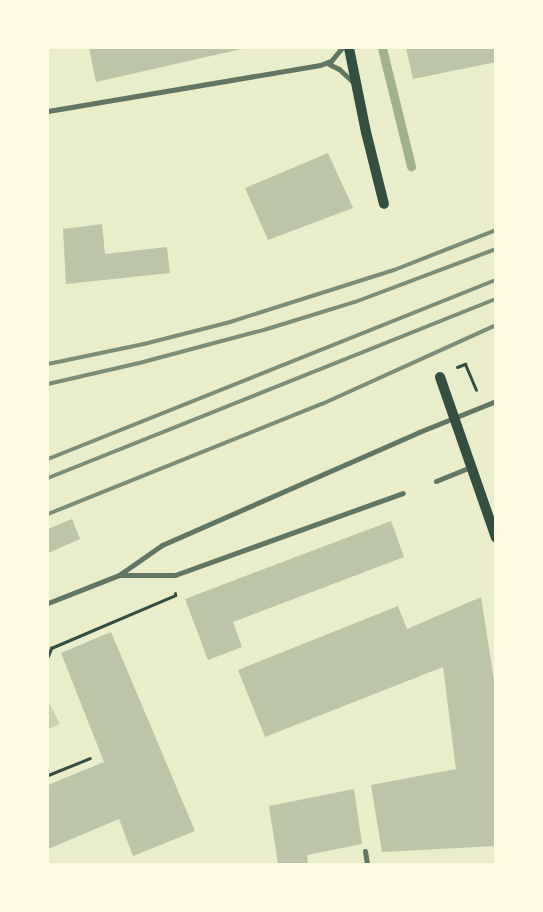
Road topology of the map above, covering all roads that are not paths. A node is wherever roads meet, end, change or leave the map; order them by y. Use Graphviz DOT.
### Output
graph roads {
  1 [pos="342,48"];
  2 [pos="349,48"];
  3 [pos="328,63"];
  4 [pos="360,103"];
  5 [pos="48,111"];
  6 [pos="384,204"];
  7 [pos="440,377"];
  8 [pos="496,401"];
  9 [pos="471,467"];
  10 [pos="436,481"];
  11 [pos="403,493"];
  12 [pos="496,538"];
  13 [pos="119,575"];
  14 [pos="48,603"];
  15 [pos="365,851"];
  16 [pos="367,864"];
  1 -- 3 [label="street"];
  2 -- 4 [label="main road"];
  3 -- 4 [label="street"];
  3 -- 5 [label="street"];
  4 -- 6 [label="main road"];
  7 -- 9 [label="main road"];
  8 -- 13 [label="street"];
  9 -- 10 [label="street"];
  9 -- 12 [label="main road"];
  11 -- 13 [label="street"];
  13 -- 14 [label="street"];
  15 -- 16 [label="street"];
}
